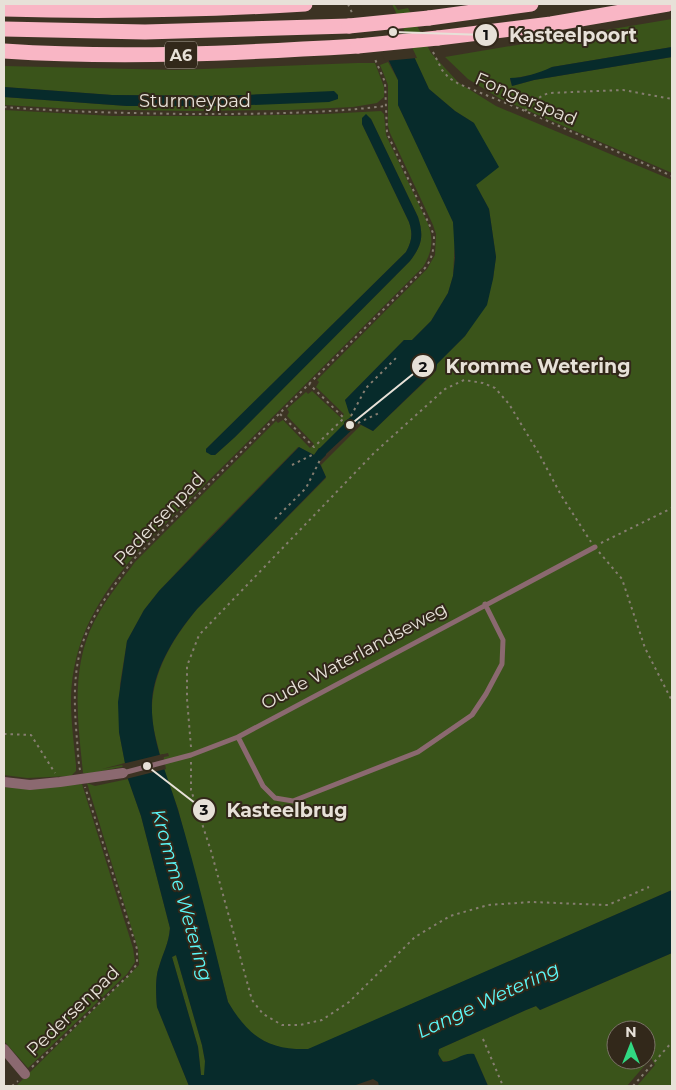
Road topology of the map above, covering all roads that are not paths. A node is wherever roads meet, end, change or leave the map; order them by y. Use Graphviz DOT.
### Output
graph roads {
  1 [pos="305,4"];
  2 [pos="530,4"];
  3 [pos="668,4"];
  4 [pos="4,8"];
  5 [pos="4,29"];
  6 [pos="4,52"];
  7 [pos="595,547"];
  8 [pos="485,604"];
  9 [pos="238,737"];
  10 [pos="123,773"];
  11 [pos="4,782"];
  12 [pos="4,1049"];
  13 [pos="25,1074"];
  1 -- 4 [label="highway"];
  2 -- 5 [label="highway, A6, bridge"];
  3 -- 6 [label="highway, A6, bridge"];
  7 -- 8 [label="lane, Oude Waterlandseweg"];
  8 -- 9 [label="lane, Oude Waterlandseweg"];
  8 -- 9 [label="lane"];
  9 -- 10 [label="lane, Oude Waterlandseweg"];
  10 -- 11 [label="street, Oude Waterlandseweg"];
  12 -- 13 [label="street"];
}
